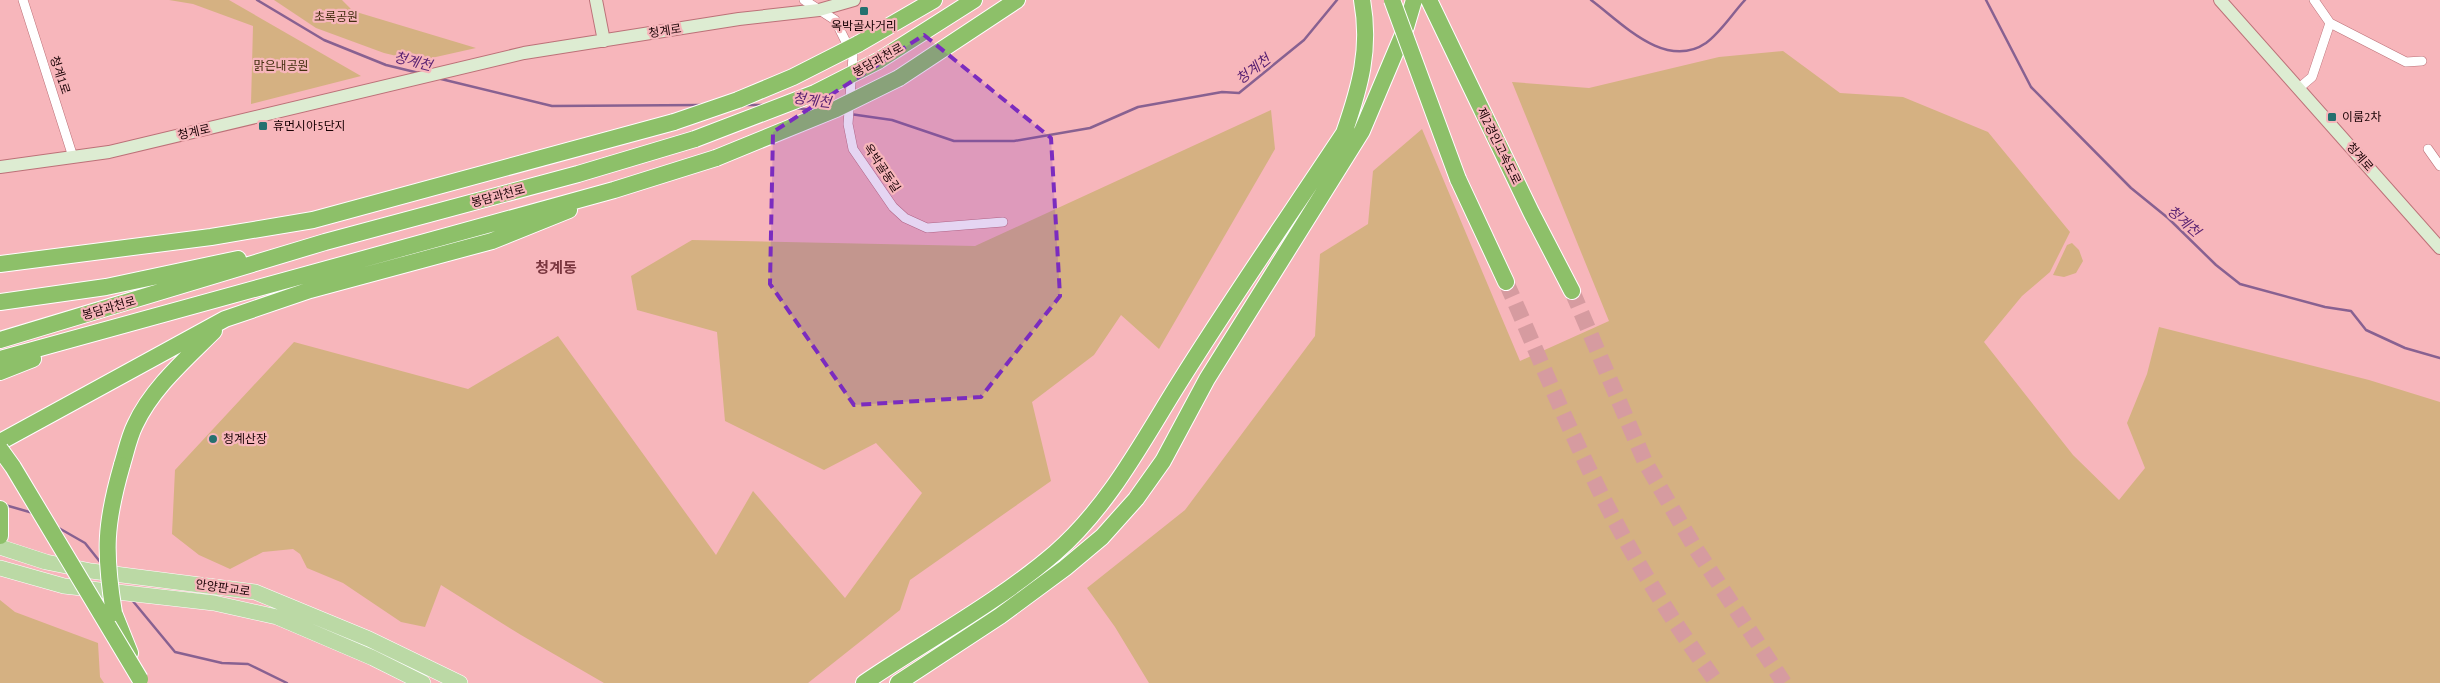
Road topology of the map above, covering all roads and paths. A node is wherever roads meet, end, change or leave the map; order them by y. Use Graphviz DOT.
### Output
graph roads {
  1 [pos="23,0"];
  2 [pos="596,0"];
  3 [pos="804,0"];
  4 [pos="854,0"];
  5 [pos="934,0"];
  6 [pos="974,0"];
  7 [pos="1017,0"];
  8 [pos="1362,0"];
  9 [pos="1392,0"];
  10 [pos="1414,0"];
  11 [pos="1429,0"];
  12 [pos="2220,0"];
  13 [pos="2314,0"];
  14 [pos="816,5"];
  15 [pos="2330,23"];
  16 [pos="604,41"];
  17 [pos="854,50"];
  18 [pos="2422,61"];
  19 [pos="2299,88"];
  20 [pos="2428,149"];
  21 [pos="73,157"];
  22 [pos="2440,166"];
  23 [pos="0,167"];
  24 [pos="614,190"];
  25 [pos="1003,222"];
  26 [pos="326,242"];
  27 [pos="2440,248"];
  28 [pos="0,264"];
  29 [pos="1506,282"];
  30 [pos="1572,291"];
  31 [pos="0,302"];
  32 [pos="225,319"];
  33 [pos="109,328"];
  34 [pos="0,340"];
  35 [pos="0,359"];
  36 [pos="0,372"];
  37 [pos="0,442"];
  38 [pos="0,449"];
  39 [pos="0,509"];
  40 [pos="0,536"];
  41 [pos="0,547"];
  42 [pos="0,568"];
  43 [pos="141,681"];
  44 [pos="423,683"];
  45 [pos="460,683"];
  46 [pos="864,683"];
  47 [pos="898,683"];
  1 -- 21 [label="street, 청계1로"];
  2 -- 16 [label="street"];
  3 -- 14 [label="street"];
  4 -- 14 [label="street, 청계로"];
  5 -- 17 [label="highway, 봉담과천로"];
  6 -- 26 [label="highway, 봉담과천로, bridge"];
  7 -- 24 [label="highway, 봉담과천로, bridge"];
  8 -- 46 [label="highway"];
  9 -- 29 [label="highway, bridge"];
  10 -- 47 [label="highway"];
  11 -- 30 [label="highway, 제2경인고속도로"];
  12 -- 19 [label="street, 청계로"];
  13 -- 15 [label="street"];
  14 -- 16 [label="street, 청계로"];
  14 -- 17 [label="street"];
  15 -- 18 [label="street"];
  15 -- 19 [label="street"];
  16 -- 21 [label="street, 청계로"];
  17 -- 25 [label="street, 옥박골동길, bridge"];
  17 -- 28 [label="highway, 봉담과천로, bridge"];
  19 -- 27 [label="street, 청계로"];
  20 -- 22 [label="street"];
  21 -- 23 [label="street, 청계로"];
  24 -- 32 [label="highway, 봉담과천로"];
  24 -- 33 [label="highway, 봉담과천로"];
  26 -- 31 [label="highway"];
  26 -- 34 [label="highway, 봉담과천로"];
  32 -- 37 [label="highway, 봉담과천로"];
  32 -- 43 [label="highway, bridge"];
  33 -- 35 [label="highway, 봉담과천로"];
  33 -- 36 [label="highway"];
  38 -- 43 [label="highway, bridge"];
  39 -- 40 [label="highway"];
  41 -- 45 [label="main road, 안양판교로"];
  42 -- 44 [label="main road, 안양판교로"];
}
